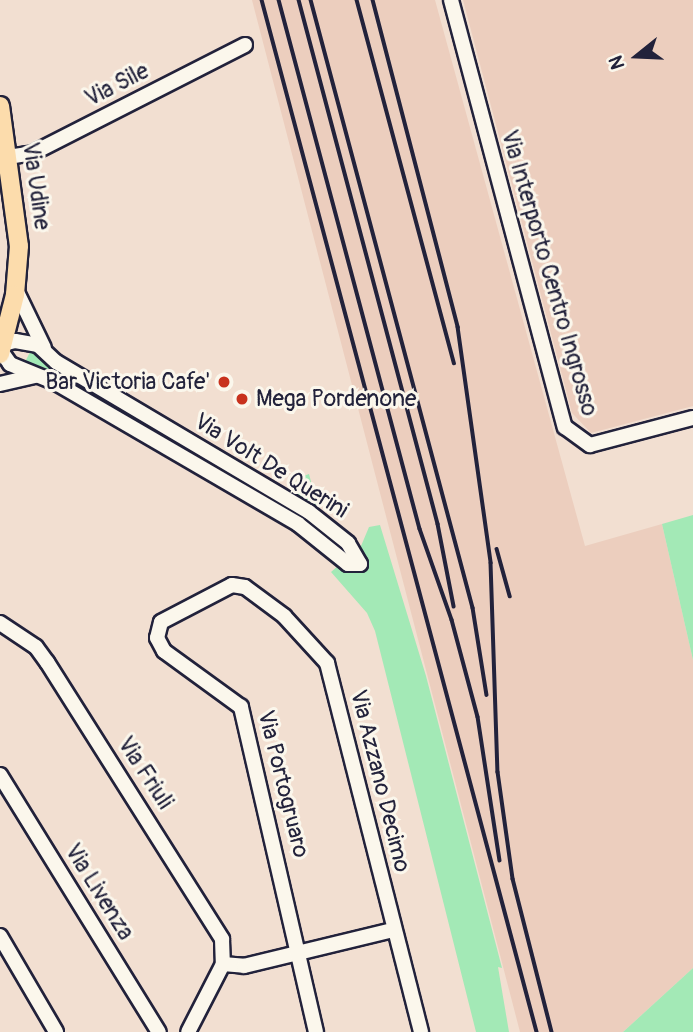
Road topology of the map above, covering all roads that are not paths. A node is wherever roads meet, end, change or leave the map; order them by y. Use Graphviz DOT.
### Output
graph roads {
  1 [pos="451,0"];
  2 [pos="245,45"];
  3 [pos="0,112"];
  4 [pos="8,157"];
  5 [pos="16,290"];
  6 [pos="2,350"];
  7 [pos="48,355"];
  8 [pos="44,377"];
  9 [pos="0,384"];
  10 [pos="693,418"];
  11 [pos="260,483"];
  12 [pos="252,496"];
  13 [pos="232,584"];
  14 [pos="0,623"];
  15 [pos="1,781"];
  16 [pos="393,930"];
  17 [pos="0,936"];
  18 [pos="296,953"];
  19 [pos="223,964"];
  20 [pos="56,1032"];
  21 [pos="159,1032"];
  22 [pos="188,1032"];
  23 [pos="316,1032"];
  24 [pos="421,1032"];
  1 -- 10 [label="street, Via Interporto Centro Ingrosso"];
  2 -- 4 [label="street, Via Sile"];
  3 -- 4 [label="main road, Via Udine"];
  4 -- 5 [label="main road, Via Udine"];
  5 -- 6 [label="main road, Via Udine"];
  5 -- 7 [label="street"];
  6 -- 7 [label="street, Via Volt De Querini"];
  6 -- 8 [label="street, Via Volt De Querini"];
  7 -- 11 [label="street, Via Volt De Querini"];
  8 -- 9 [label="street"];
  8 -- 12 [label="street, Via Volt De Querini"];
  11 -- 12 [label="street"];
  11 -- 12 [label="street, Via Volt De Querini"];
  13 -- 16 [label="street, Via Azzano Decimo"];
  13 -- 18 [label="street, Via Portogruaro"];
  14 -- 19 [label="street, Via Friuli"];
  15 -- 21 [label="street, Via Livenza"];
  16 -- 18 [label="street"];
  16 -- 24 [label="street, Via Azzano Decimo"];
  17 -- 20 [label="street"];
  18 -- 19 [label="street"];
  18 -- 23 [label="street, Via Portogruaro"];
  19 -- 22 [label="street"];
}
